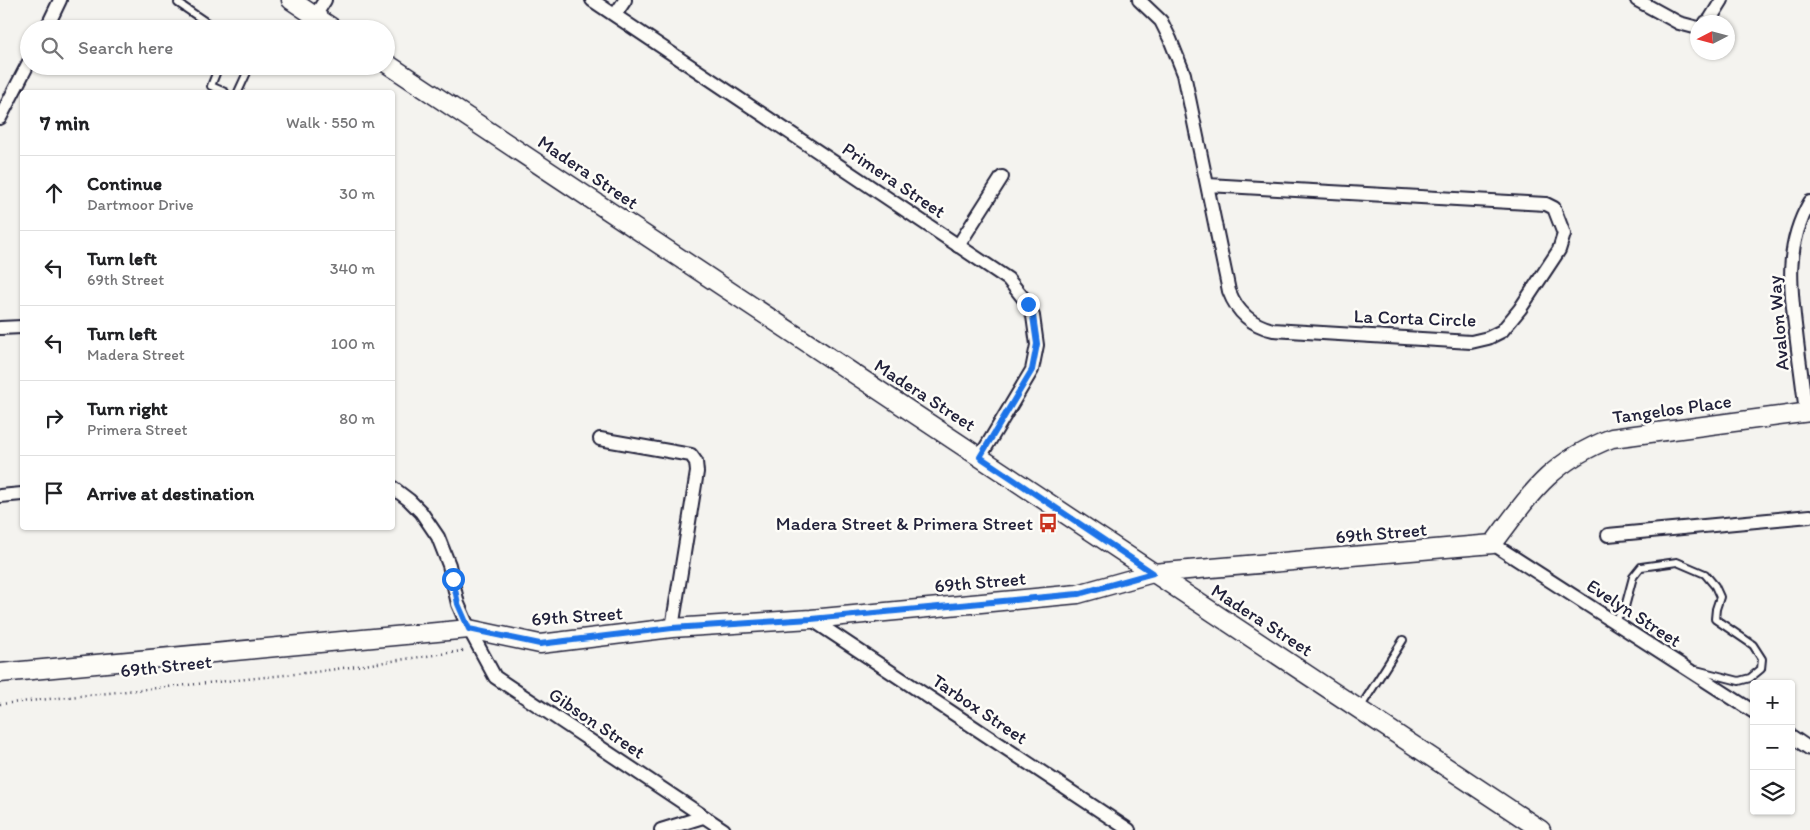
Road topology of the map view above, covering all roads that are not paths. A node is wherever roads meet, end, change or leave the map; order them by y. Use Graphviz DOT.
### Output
graph roads {
  1 [pos="60,0"];
  2 [pos="291,0"];
  3 [pos="325,0"];
  4 [pos="592,0"];
  5 [pos="624,0"];
  6 [pos="1139,0"];
  7 [pos="1637,0"];
  8 [pos="1722,0"];
  9 [pos="178,4"];
  10 [pos="615,15"];
  11 [pos="1713,15"];
  12 [pos="315,16"];
  13 [pos="50,20"];
  14 [pos="202,20"];
  15 [pos="321,20"];
  16 [pos="1690,26"];
  17 [pos="395,69"];
  18 [pos="22,75"];
  19 [pos="215,75"];
  20 [pos="246,75"];
  21 [pos="220,90"];
  22 [pos="239,90"];
  23 [pos="0,118"];
  24 [pos="1002,177"];
  25 [pos="1208,185"];
  26 [pos="1810,202"];
  27 [pos="958,246"];
  28 [pos="20,327"];
  29 [pos="0,328"];
  30 [pos="1808,412"];
  31 [pos="600,439"];
  32 [pos="980,457"];
  33 [pos="395,489"];
  34 [pos="20,494"];
  35 [pos="0,496"];
  36 [pos="1810,516"];
  37 [pos="1608,535"];
  38 [pos="1493,544"];
  39 [pos="1153,573"];
  40 [pos="811,619"];
  41 [pos="1614,622"];
  42 [pos="672,628"];
  43 [pos="469,629"];
  44 [pos="1403,640"];
  45 [pos="1683,666"];
  46 [pos="0,673"];
  47 [pos="1359,709"];
  48 [pos="1750,709"];
  49 [pos="1795,739"];
  50 [pos="1810,749"];
  51 [pos="703,817"];
  52 [pos="661,830"];
  53 [pos="724,830"];
  54 [pos="1129,830"];
  55 [pos="1540,830"];
  1 -- 13 [label="street"];
  2 -- 12 [label="street"];
  3 -- 12 [label="street"];
  4 -- 10 [label="street, Primera Street"];
  5 -- 10 [label="street"];
  6 -- 25 [label="street, La Corta Circle"];
  7 -- 16 [label="street"];
  8 -- 11 [label="street"];
  9 -- 14 [label="lane"];
  10 -- 27 [label="street, Primera Street"];
  12 -- 15 [label="street"];
  17 -- 32 [label="street, Madera Street"];
  18 -- 23 [label="street"];
  19 -- 21 [label="lane"];
  20 -- 22 [label="lane"];
  24 -- 27 [label="street"];
  25 -- 25 [label="street, La Corta Circle"];
  26 -- 30 [label="street, Avalon Way"];
  27 -- 32 [label="street, Primera Street"];
  28 -- 29 [label="street"];
  30 -- 38 [label="street, Tangelos Place"];
  31 -- 42 [label="street"];
  32 -- 39 [label="street, Madera Street"];
  33 -- 43 [label="street, Gibson Street"];
  34 -- 35 [label="street"];
  36 -- 37 [label="street"];
  38 -- 39 [label="street, 69th Street"];
  38 -- 41 [label="street, Evelyn Street"];
  39 -- 40 [label="street, 69th Street"];
  39 -- 47 [label="street, Madera Street"];
  40 -- 42 [label="street, 69th Street"];
  40 -- 54 [label="street, Tarbox Street"];
  41 -- 45 [label="street, Evelyn Street"];
  41 -- 45 [label="lane"];
  42 -- 43 [label="street, 69th Street"];
  43 -- 46 [label="street, 69th Street"];
  43 -- 51 [label="street, Gibson Street"];
  44 -- 47 [label="lane"];
  45 -- 48 [label="street, Evelyn Street"];
  47 -- 55 [label="street, Madera Street"];
  49 -- 50 [label="street"];
  51 -- 52 [label="street"];
  51 -- 53 [label="street, Gibson Street"];
}
